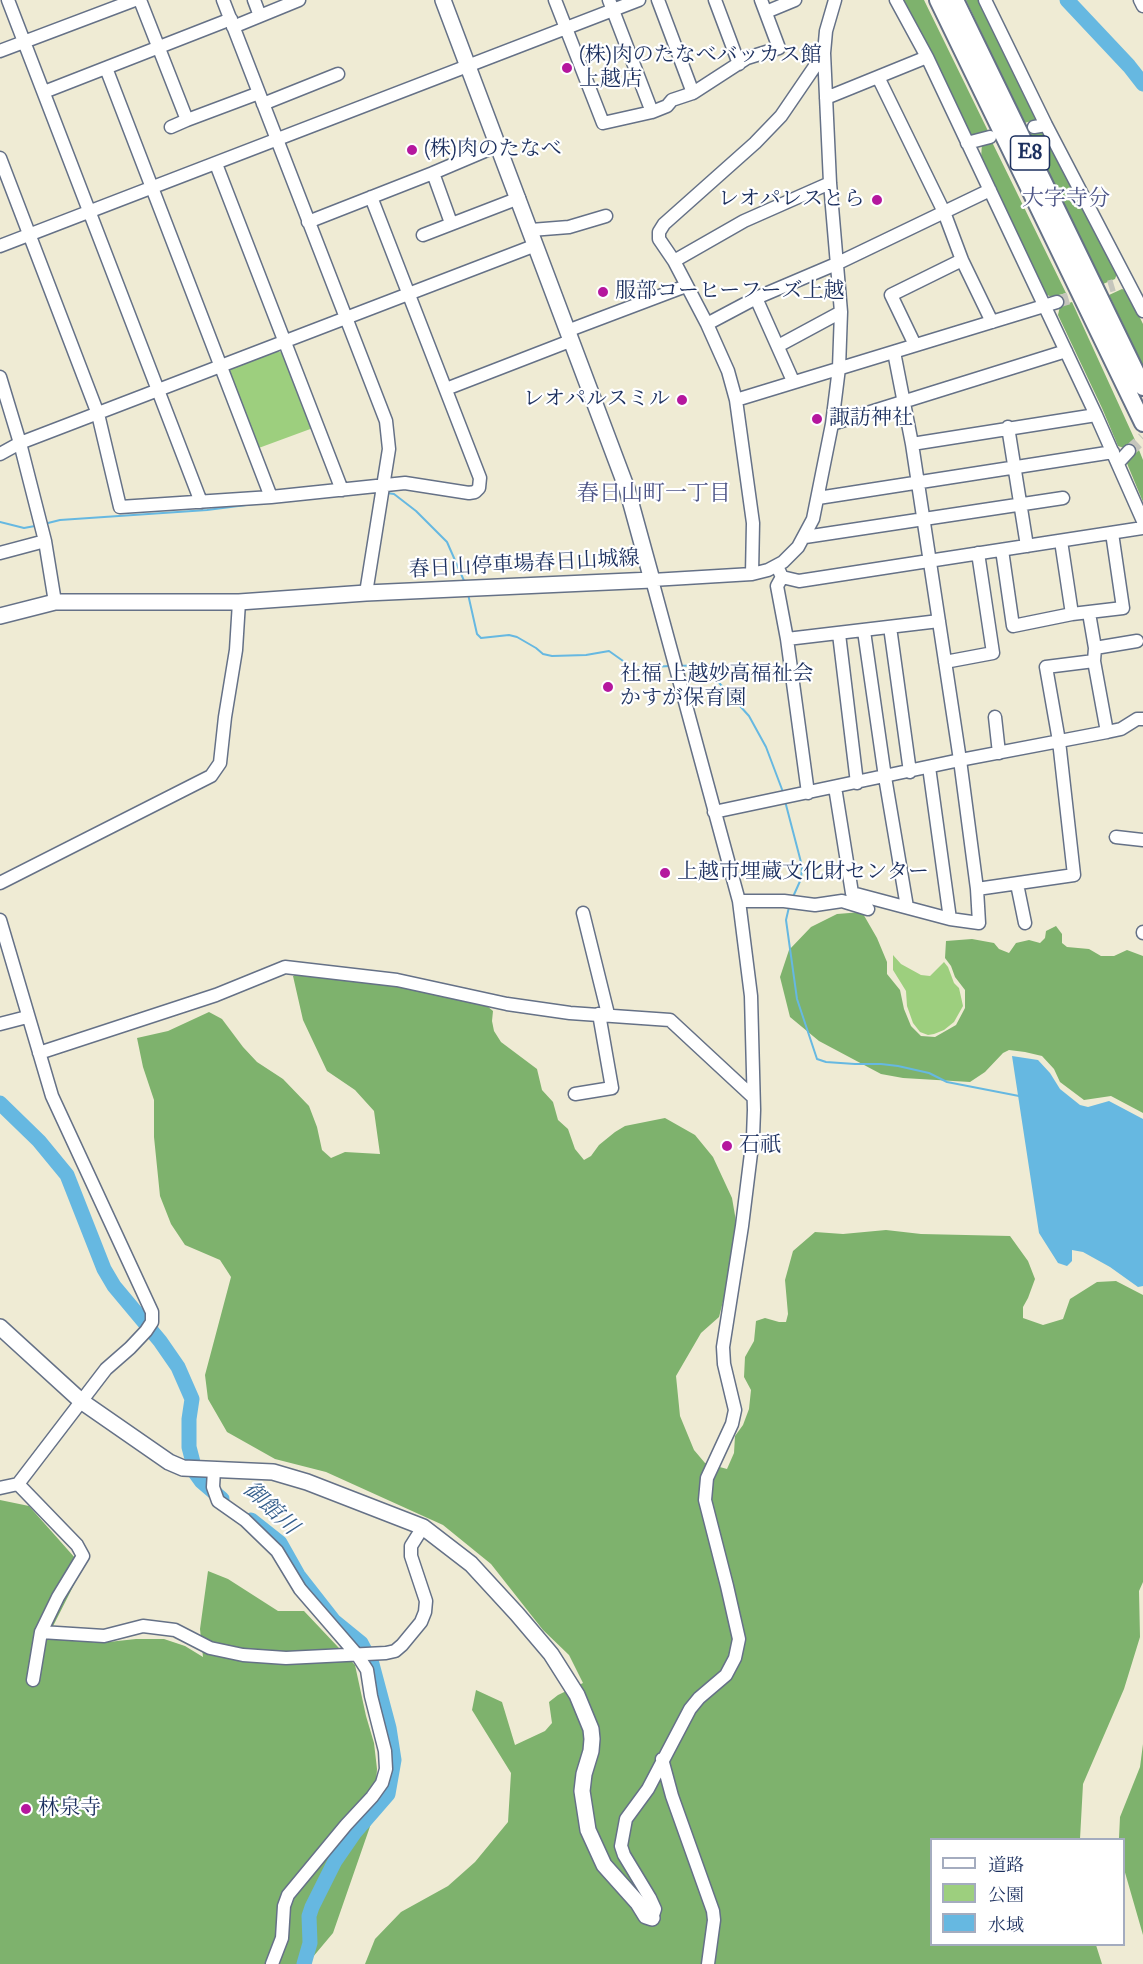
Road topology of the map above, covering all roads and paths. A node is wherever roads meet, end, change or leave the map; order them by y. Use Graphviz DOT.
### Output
graph roads {
  1 [pos="8,0"];
  2 [pos="135,0"];
  3 [pos="140,0"];
  4 [pos="223,0"];
  5 [pos="254,0"];
  6 [pos="298,0"];
  7 [pos="443,0"];
  8 [pos="555,0"];
  9 [pos="639,0"];
  10 [pos="658,0"];
  11 [pos="715,0"];
  12 [pos="795,0"];
  13 [pos="835,0"];
  14 [pos="896,0"];
  15 [pos="939,0"];
  16 [pos="955,0"];
  17 [pos="986,0"];
  18 [pos="1140,0"];
  19 [pos="611,5"];
  20 [pos="763,6"];
  21 [pos="1143,6"];
  22 [pos="260,16"];
  23 [pos="232,23"];
  24 [pos="565,28"];
  25 [pos="24,42"];
  26 [pos="158,47"];
  27 [pos="0,51"];
  28 [pos="824,53"];
  29 [pos="927,57"];
  30 [pos="739,64"];
  31 [pos="469,67"];
  32 [pos="106,68"];
  33 [pos="338,74"];
  34 [pos="878,76"];
  35 [pos="44,92"];
  36 [pos="693,93"];
  37 [pos="261,98"];
  38 [pos="826,98"];
  39 [pos="652,112"];
  40 [pos="187,120"];
  41 [pos="171,127"];
  42 [pos="990,137"];
  43 [pos="277,140"];
  44 [pos="967,143"];
  45 [pos="499,145"];
  46 [pos="0,158"];
  47 [pos="216,164"];
  48 [pos="433,173"];
  49 [pos="830,183"];
  50 [pos="152,188"];
  51 [pos="990,190"];
  52 [pos="371,197"];
  53 [pos="519,198"];
  54 [pos="90,212"];
  55 [pos="944,212"];
  56 [pos="606,216"];
  57 [pos="308,222"];
  58 [pos="451,223"];
  59 [pos="30,235"];
  60 [pos="423,235"];
  61 [pos="534,238"];
  62 [pos="0,246"];
  63 [pos="962,260"];
  64 [pos="674,261"];
  65 [pos="836,264"];
  66 [pos="1127,281"];
  67 [pos="1114,285"];
  68 [pos="686,286"];
  69 [pos="407,294"];
  70 [pos="756,298"];
  71 [pos="1051,304"];
  72 [pos="1143,311"];
  73 [pos="841,312"];
  74 [pos="345,318"];
  75 [pos="992,322"];
  76 [pos="707,324"];
  77 [pos="569,336"];
  78 [pos="284,342"];
  79 [pos="915,345"];
  80 [pos="778,346"];
  81 [pos="1066,351"];
  82 [pos="894,352"];
  83 [pos="221,367"];
  84 [pos="839,368"];
  85 [pos="0,376"];
  86 [pos="793,381"];
  87 [pos="1143,387"];
  88 [pos="446,389"];
  89 [pos="159,391"];
  90 [pos="736,400"];
  91 [pos="904,401"];
  92 [pos="98,414"];
  93 [pos="1096,415"];
  94 [pos="1143,423"];
  95 [pos="832,424"];
  96 [pos="1008,427"];
  97 [pos="20,443"];
  98 [pos="912,444"];
  99 [pos="1130,451"];
  100 [pos="0,454"];
  101 [pos="1115,457"];
  102 [pos="1015,467"];
  103 [pos="916,482"];
  104 [pos="383,484"];
  105 [pos="342,490"];
  106 [pos="271,497"];
  107 [pos="818,498"];
  108 [pos="1063,498"];
  109 [pos="201,502"];
  110 [pos="1020,504"];
  111 [pos="923,519"];
  112 [pos="1143,521"];
  113 [pos="1143,528"];
  114 [pos="1112,533"];
  115 [pos="805,537"];
  116 [pos="45,541"];
  117 [pos="1061,541"];
  118 [pos="1027,546"];
  119 [pos="1002,550"];
  120 [pos="0,553"];
  121 [pos="978,553"];
  122 [pos="929,561"];
  123 [pos="779,572"];
  124 [pos="752,574"];
  125 [pos="652,580"];
  126 [pos="366,593"];
  127 [pos="55,602"];
  128 [pos="239,602"];
  129 [pos="1089,613"];
  130 [pos="1072,614"];
  131 [pos="0,616"];
  132 [pos="939,621"];
  133 [pos="890,627"];
  134 [pos="864,631"];
  135 [pos="839,634"];
  136 [pos="787,639"];
  137 [pos="1137,641"];
  138 [pos="1094,654"];
  139 [pos="945,662"];
  140 [pos="995,717"];
  141 [pos="1143,719"];
  142 [pos="1107,732"];
  143 [pos="1059,741"];
  144 [pos="999,753"];
  145 [pos="960,760"];
  146 [pos="929,767"];
  147 [pos="910,772"];
  148 [pos="885,777"];
  149 [pos="857,783"];
  150 [pos="834,787"];
  151 [pos="808,792"];
  152 [pos="714,812"];
  153 [pos="1116,837"];
  154 [pos="1143,840"];
  155 [pos="0,883"];
  156 [pos="1017,884"];
  157 [pos="977,889"];
  158 [pos="739,901"];
  159 [pos="907,907"];
  160 [pos="868,909"];
  161 [pos="583,913"];
  162 [pos="950,918"];
  163 [pos="0,920"];
  164 [pos="1025,923"];
  165 [pos="604,1014"];
  166 [pos="27,1017"];
  167 [pos="0,1024"];
  168 [pos="39,1053"];
  169 [pos="574,1094"];
  170 [pos="753,1097"];
  171 [pos="0,1327"];
  172 [pos="81,1401"];
  173 [pos="214,1470"];
  174 [pos="18,1484"];
  175 [pos="0,1488"];
  176 [pos="423,1527"];
  177 [pos="40,1632"];
  178 [pos="358,1656"];
  179 [pos="33,1680"];
  180 [pos="662,1759"];
  181 [pos="652,1918"];
  182 [pos="272,1964"];
  183 [pos="708,1964"];
  1 -- 25 [label="street"];
  2 -- 25 [label="street"];
  3 -- 26 [label="street"];
  4 -- 23 [label="street"];
  5 -- 22 [label="street"];
  6 -- 22 [label="street"];
  7 -- 31 [label="main road, 春日山停車場春日山城線"];
  8 -- 24 [label="street"];
  9 -- 19 [label="street"];
  10 -- 36 [label="street"];
  11 -- 30 [label="street"];
  12 -- 20 [label="street"];
  13 -- 28 [label="street"];
  14 -- 29 [label="street"];
  15 -- 94 [label="highway, E8"];
  16 -- 87 [label="highway, E8"];
  17 -- 66 [label="street"];
  18 -- 21 [label="street"];
  19 -- 24 [label="street"];
  19 -- 39 [label="street"];
  20 -- 30 [label="street"];
  22 -- 23 [label="street"];
  23 -- 26 [label="street"];
  23 -- 37 [label="street"];
  24 -- 31 [label="street"];
  24 -- 39 [label="street"];
  25 -- 27 [label="street"];
  25 -- 35 [label="street"];
  26 -- 32 [label="street"];
  26 -- 40 [label="street"];
  28 -- 38 [label="street"];
  28 -- 64 [label="street"];
  29 -- 34 [label="street"];
  29 -- 44 [label="street"];
  30 -- 36 [label="street"];
  31 -- 43 [label="street"];
  31 -- 45 [label="main road, 春日山停車場春日山城線"];
  32 -- 35 [label="street"];
  32 -- 50 [label="street"];
  33 -- 37 [label="street"];
  34 -- 38 [label="street"];
  34 -- 55 [label="street"];
  35 -- 54 [label="street"];
  36 -- 39 [label="street"];
  37 -- 40 [label="street"];
  37 -- 43 [label="street"];
  38 -- 49 [label="street"];
  40 -- 41 [label="street"];
  42 -- 44 [label="street"];
  43 -- 47 [label="street"];
  43 -- 57 [label="street"];
  44 -- 51 [label="street"];
  45 -- 48 [label="street"];
  45 -- 53 [label="main road, 春日山停車場春日山城線"];
  46 -- 59 [label="street"];
  47 -- 50 [label="street"];
  47 -- 78 [label="street"];
  48 -- 52 [label="street"];
  48 -- 58 [label="street"];
  49 -- 64 [label="street"];
  49 -- 65 [label="street"];
  50 -- 54 [label="street"];
  50 -- 83 [label="street"];
  51 -- 55 [label="street"];
  51 -- 71 [label="street"];
  52 -- 57 [label="street"];
  52 -- 69 [label="street"];
  53 -- 58 [label="street"];
  53 -- 61 [label="main road, 春日山停車場春日山城線"];
  54 -- 59 [label="street"];
  54 -- 89 [label="street"];
  55 -- 63 [label="street"];
  55 -- 65 [label="street"];
  56 -- 61 [label="street"];
  57 -- 74 [label="street"];
  58 -- 60 [label="street"];
  59 -- 62 [label="street"];
  59 -- 92 [label="street"];
  61 -- 69 [label="street"];
  61 -- 77 [label="main road, 春日山停車場春日山城線"];
  63 -- 75 [label="street"];
  63 -- 79 [label="street"];
  64 -- 68 [label="street"];
  65 -- 70 [label="street"];
  65 -- 73 [label="street"];
  66 -- 67 [label="street"];
  66 -- 72 [label="street"];
  68 -- 76 [label="street"];
  68 -- 77 [label="street"];
  69 -- 74 [label="street"];
  69 -- 88 [label="street"];
  70 -- 76 [label="street"];
  70 -- 80 [label="street"];
  71 -- 75 [label="street"];
  71 -- 81 [label="street"];
  73 -- 80 [label="street"];
  73 -- 84 [label="street"];
  74 -- 78 [label="street"];
  74 -- 104 [label="street"];
  75 -- 79 [label="street"];
  76 -- 90 [label="street"];
  77 -- 88 [label="street"];
  77 -- 125 [label="main road, 春日山停車場春日山城線"];
  78 -- 83 [label="street"];
  78 -- 105 [label="street"];
  79 -- 82 [label="street"];
  80 -- 86 [label="street"];
  81 -- 91 [label="street"];
  81 -- 93 [label="street"];
  82 -- 84 [label="street"];
  82 -- 91 [label="street"];
  83 -- 89 [label="street"];
  83 -- 106 [label="street"];
  84 -- 86 [label="street"];
  84 -- 95 [label="street"];
  85 -- 97 [label="street"];
  86 -- 90 [label="street"];
  88 -- 104 [label="street"];
  89 -- 92 [label="street"];
  89 -- 109 [label="street"];
  90 -- 124 [label="street"];
  91 -- 95 [label="street"];
  91 -- 98 [label="street"];
  92 -- 97 [label="street"];
  92 -- 109 [label="street"];
  93 -- 96 [label="street"];
  93 -- 101 [label="street"];
  95 -- 107 [label="street"];
  96 -- 98 [label="street"];
  96 -- 102 [label="street"];
  97 -- 100 [label="street"];
  97 -- 116 [label="street"];
  98 -- 103 [label="street"];
  99 -- 101 [label="street"];
  101 -- 102 [label="street"];
  101 -- 112 [label="street"];
  102 -- 103 [label="street"];
  102 -- 110 [label="street"];
  103 -- 107 [label="street"];
  103 -- 111 [label="street"];
  104 -- 105 [label="street"];
  104 -- 126 [label="street"];
  105 -- 106 [label="street"];
  106 -- 109 [label="street"];
  107 -- 115 [label="street"];
  108 -- 110 [label="street"];
  110 -- 111 [label="street"];
  110 -- 118 [label="street"];
  111 -- 115 [label="street"];
  111 -- 122 [label="street"];
  113 -- 114 [label="street"];
  114 -- 117 [label="street"];
  114 -- 129 [label="street"];
  115 -- 123 [label="street"];
  116 -- 120 [label="street"];
  116 -- 127 [label="street"];
  117 -- 118 [label="street"];
  117 -- 130 [label="street"];
  118 -- 119 [label="street"];
  119 -- 121 [label="street"];
  119 -- 130 [label="street"];
  121 -- 122 [label="street"];
  121 -- 139 [label="street"];
  122 -- 123 [label="street"];
  122 -- 132 [label="street"];
  123 -- 124 [label="street"];
  123 -- 136 [label="street"];
  124 -- 125 [label="street"];
  125 -- 126 [label="main road, 春日山停車場春日山城線"];
  125 -- 152 [label="street"];
  126 -- 128 [label="main road, 春日山停車場春日山城線"];
  127 -- 128 [label="main road, 春日山停車場春日山城線"];
  127 -- 131 [label="main road, 春日山停車場春日山城線"];
  128 -- 155 [label="street"];
  129 -- 130 [label="street"];
  129 -- 138 [label="street"];
  132 -- 133 [label="street"];
  132 -- 139 [label="street"];
  133 -- 134 [label="street"];
  133 -- 147 [label="street"];
  134 -- 135 [label="street"];
  134 -- 148 [label="street"];
  135 -- 136 [label="street"];
  135 -- 149 [label="street"];
  136 -- 151 [label="street"];
  137 -- 138 [label="street"];
  138 -- 142 [label="street"];
  138 -- 143 [label="street"];
  139 -- 145 [label="street"];
  140 -- 144 [label="street"];
  141 -- 142 [label="street"];
  142 -- 143 [label="street"];
  143 -- 144 [label="street"];
  143 -- 156 [label="street"];
  144 -- 145 [label="street"];
  145 -- 146 [label="street"];
  145 -- 157 [label="street"];
  146 -- 147 [label="street"];
  146 -- 162 [label="street"];
  147 -- 148 [label="street"];
  148 -- 149 [label="street"];
  148 -- 159 [label="street"];
  149 -- 150 [label="street"];
  150 -- 151 [label="street"];
  150 -- 159 [label="street"];
  151 -- 152 [label="street"];
  152 -- 158 [label="street"];
  153 -- 154 [label="street"];
  156 -- 157 [label="street"];
  156 -- 164 [label="street"];
  157 -- 162 [label="street"];
  158 -- 160 [label="street"];
  158 -- 170 [label="street"];
  159 -- 162 [label="street"];
  161 -- 165 [label="street"];
  163 -- 166 [label="street"];
  165 -- 168 [label="street"];
  165 -- 169 [label="street"];
  165 -- 170 [label="street"];
  166 -- 167 [label="street"];
  166 -- 168 [label="street"];
  168 -- 172 [label="street"];
  170 -- 180 [label="street"];
  171 -- 172 [label="main road"];
  172 -- 173 [label="main road"];
  172 -- 174 [label="street"];
  173 -- 176 [label="main road"];
  173 -- 178 [label="street"];
  174 -- 175 [label="street"];
  174 -- 177 [label="street"];
  176 -- 178 [label="street"];
  176 -- 181 [label="main road"];
  177 -- 178 [label="street"];
  177 -- 179 [label="street"];
  178 -- 182 [label="street"];
  180 -- 181 [label="street"];
  180 -- 183 [label="street"];
}
